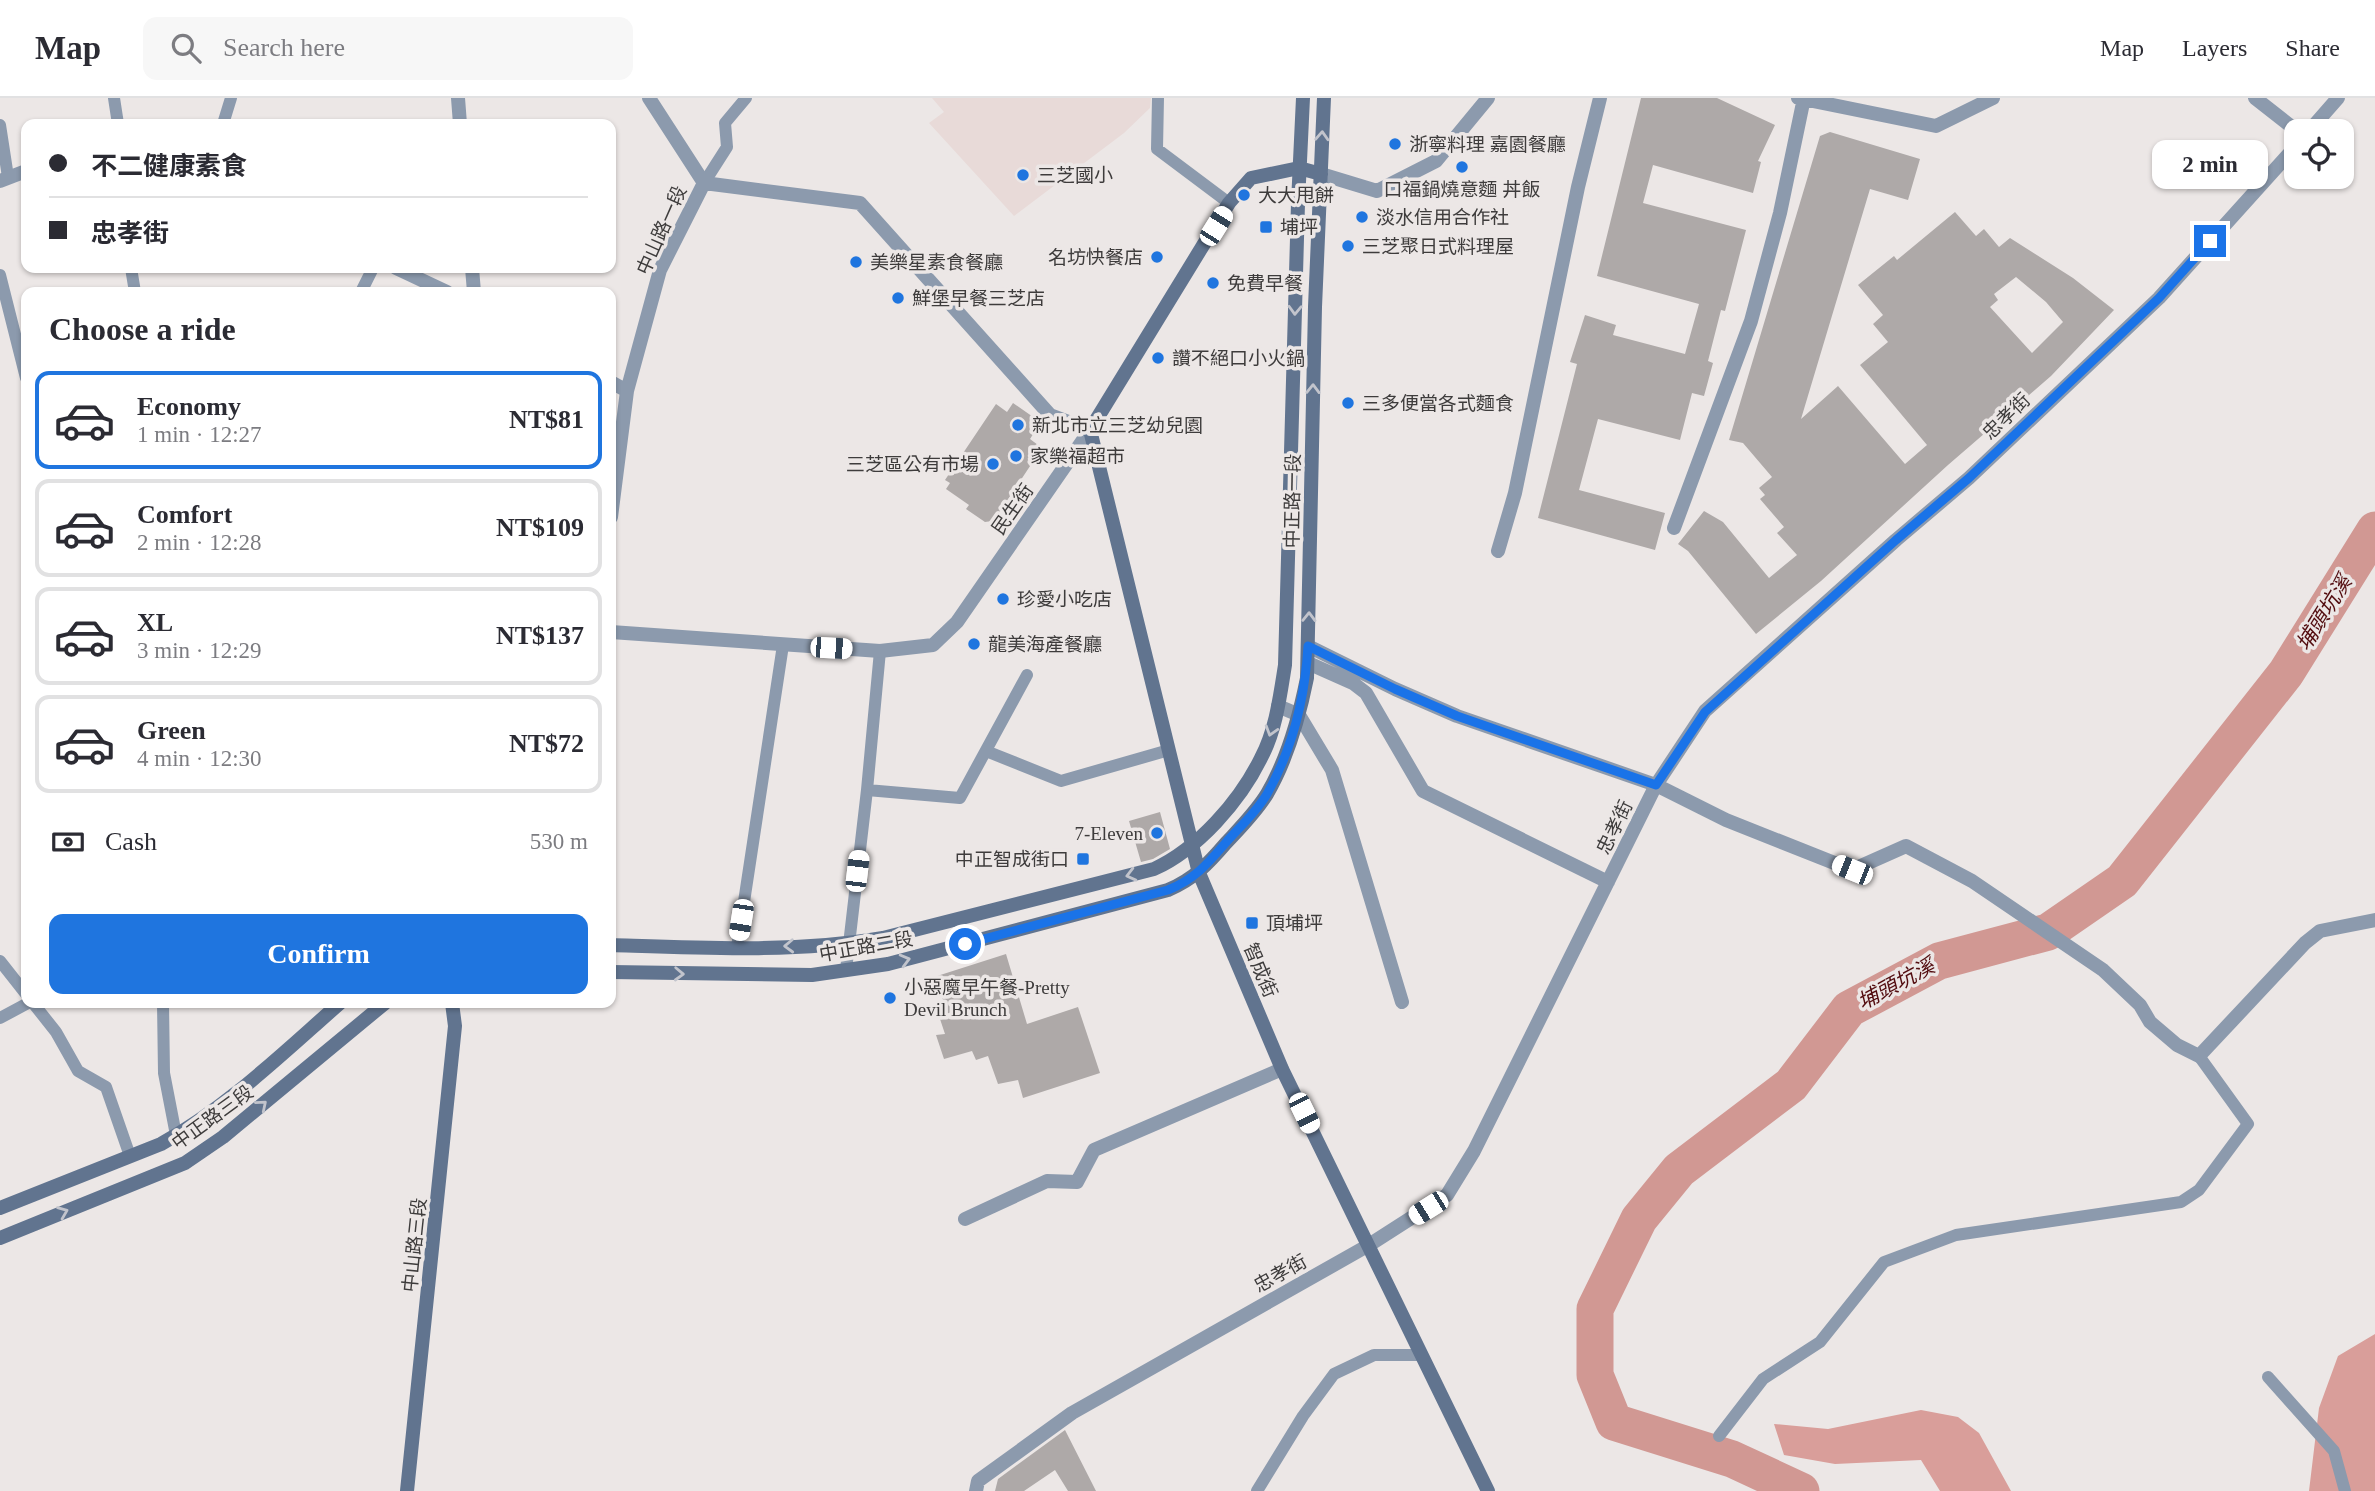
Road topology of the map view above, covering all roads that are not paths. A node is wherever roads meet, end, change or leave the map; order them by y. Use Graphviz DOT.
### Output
graph roads {
  1 [pos="114,98"];
  2 [pos="231,98"];
  3 [pos="458,98"];
  4 [pos="649,98"];
  5 [pos="746,98"];
  6 [pos="1158,98"];
  7 [pos="1303,98"];
  8 [pos="1324,98"];
  9 [pos="1600,98"];
  10 [pos="1993,98"];
  11 [pos="2255,98"];
  12 [pos="2338,98"];
  13 [pos="1802,99"];
  14 [pos="1482,101"];
  15 [pos="117,119"];
  16 [pos="225,119"];
  17 [pos="460,119"];
  18 [pos="2320,119"];
  19 [pos="2284,121"];
  20 [pos="0,125"];
  21 [pos="2284,158"];
  22 [pos="1299,168"];
  23 [pos="21,173"];
  24 [pos="1321,174"];
  25 [pos="4,179"];
  26 [pos="704,183"];
  27 [pos="1230,203"];
  28 [pos="407,273"];
  29 [pos="0,275"];
  30 [pos="436,287"];
  31 [pos="21,358"];
  32 [pos="616,385"];
  33 [pos="627,391"];
  34 [pos="1090,430"];
  35 [pos="616,478"];
  36 [pos="1674,528"];
  37 [pos="1498,551"];
  38 [pos="616,632"];
  39 [pos="783,645"];
  40 [pos="1308,646"];
  41 [pos="880,651"];
  42 [pos="1307,663"];
  43 [pos="1027,675"];
  44 [pos="1278,706"];
  45 [pos="1299,715"];
  46 [pos="1169,750"];
  47 [pos="986,751"];
  48 [pos="1656,785"];
  49 [pos="867,790"];
  50 [pos="1191,846"];
  51 [pos="1199,873"];
  52 [pos="1608,882"];
  53 [pos="2375,920"];
  54 [pos="848,944"];
  55 [pos="616,945"];
  56 [pos="737,948"];
  57 [pos="0,961"];
  58 [pos="846,970"];
  59 [pos="616,972"];
  60 [pos="21,988"];
  61 [pos="1402,1002"];
  62 [pos="21,1008"];
  63 [pos="35,1008"];
  64 [pos="163,1008"];
  65 [pos="334,1008"];
  66 [pos="378,1008"];
  67 [pos="453,1008"];
  68 [pos="0,1018"];
  69 [pos="2199,1056"];
  70 [pos="1282,1069"];
  71 [pos="176,1135"];
  72 [pos="130,1156"];
  73 [pos="0,1208"];
  74 [pos="965,1219"];
  75 [pos="0,1238"];
  76 [pos="1369,1245"];
  77 [pos="1422,1355"];
  78 [pos="2268,1377"];
  79 [pos="1719,1436"];
  80 [pos="407,1491"];
  81 [pos="976,1491"];
  82 [pos="1257,1491"];
  83 [pos="1488,1491"];
  84 [pos="2345,1491"];
  1 -- 15 [label="lane"];
  2 -- 16 [label="lane"];
  3 -- 17 [label="street"];
  4 -- 26 [label="street, 中山路一段"];
  5 -- 26 [label="lane"];
  6 -- 27 [label="lane"];
  7 -- 22 [label="main road, 中正路一段"];
  24 -- 8 [label="main road, 中正路一段, one-way"];
  9 -- 37 [label="street"];
  10 -- 13 [label="street"];
  11 -- 19 [label="street"];
  12 -- 18 [label="street"];
  13 -- 36 [label="street"];
  14 -- 24 [label="street"];
  20 -- 25 [label="lane"];
  21 -- 48 [label="street, 忠孝街"];
  22 -- 24 [label="main road, 民生街"];
  22 -- 27 [label="main road, 民生街"];
  22 -- 44 [label="main road, 中正路一段, one-way"];
  23 -- 25 [label="street"];
  40 -- 24 [label="main road, 中正路一段, one-way"];
  26 -- 33 [label="street, 中山路一段"];
  26 -- 34 [label="street"];
  27 -- 34 [label="main road, 民生街"];
  28 -- 30 [label="street"];
  29 -- 31 [label="lane"];
  32 -- 33 [label="street"];
  33 -- 35 [label="street, 中山路一段"];
  34 -- 41 [label="street, 民生街"];
  34 -- 46 [label="main road, 智成街"];
  38 -- 39 [label="street, 民生街"];
  39 -- 41 [label="street, 民生街"];
  39 -- 56 [label="lane"];
  40 -- 42 [label="main road, 中正路一段"];
  40 -- 48 [label="street"];
  41 -- 49 [label="lane"];
  42 -- 45 [label="main road, 中正路一段"];
  42 -- 52 [label="street"];
  43 -- 47 [label="lane"];
  44 -- 45 [label="street"];
  44 -- 50 [label="main road, 中正路一段, one-way"];
  45 -- 51 [label="main road, 中正路一段"];
  45 -- 61 [label="street"];
  46 -- 47 [label="lane"];
  46 -- 50 [label="main road, 智成街"];
  47 -- 49 [label="lane"];
  48 -- 52 [label="street, 忠孝街"];
  48 -- 69 [label="street"];
  49 -- 54 [label="lane"];
  50 -- 51 [label="main road, 智成街"];
  50 -- 54 [label="main road, 中正路二段, one-way"];
  58 -- 51 [label="main road, 中正路二段, one-way"];
  51 -- 70 [label="main road, 智成街"];
  52 -- 76 [label="street, 忠孝街"];
  53 -- 69 [label="street"];
  54 -- 56 [label="main road, 中正路二段, one-way"];
  54 -- 58 [label="lane"];
  55 -- 56 [label="main road, 中正路二段"];
  57 -- 60 [label="lane"];
  59 -- 58 [label="main road, 中正路二段, one-way"];
  62 -- 68 [label="lane"];
  63 -- 72 [label="lane"];
  64 -- 71 [label="lane"];
  65 -- 71 [label="main road, 中正路三段"];
  75 -- 66 [label="main road, 中正路三段, one-way"];
  67 -- 80 [label="main road, 中山路三段"];
  69 -- 79 [label="lane"];
  70 -- 74 [label="street"];
  70 -- 76 [label="main road, 智成街"];
  71 -- 72 [label="main road, 中正路三段"];
  72 -- 73 [label="main road, 中正路三段"];
  76 -- 77 [label="main road, 智成街"];
  76 -- 81 [label="street, 忠孝街"];
  77 -- 82 [label="lane"];
  77 -- 83 [label="main road, 智成街"];
  78 -- 84 [label="lane"];
}
